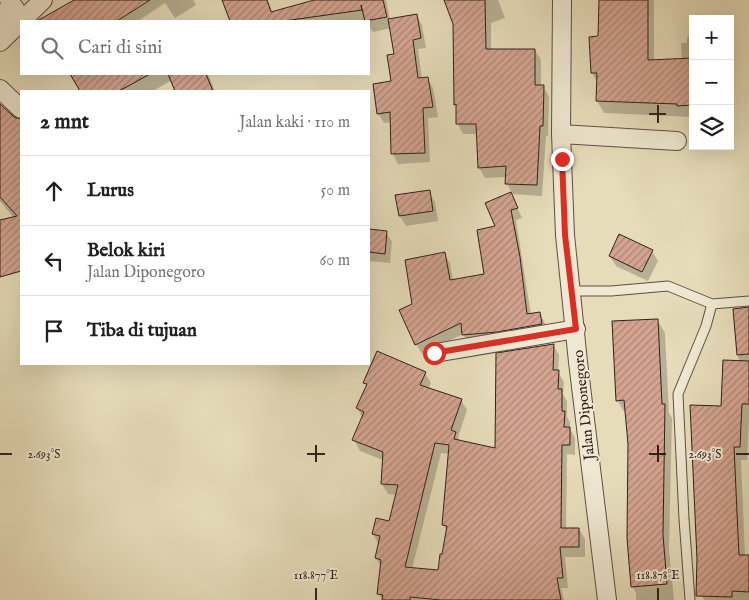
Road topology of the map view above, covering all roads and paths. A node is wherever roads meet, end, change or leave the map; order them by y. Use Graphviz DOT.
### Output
graph roads {
  1 [pos="9,0"];
  2 [pos="43,0"];
  3 [pos="562,0"];
  4 [pos="0,13"];
  5 [pos="22,20"];
  6 [pos="11,30"];
  7 [pos="0,89"];
  8 [pos="20,108"];
  9 [pos="561,134"];
  10 [pos="677,141"];
  11 [pos="572,291"];
  12 [pos="749,301"];
  13 [pos="712,304"];
  14 [pos="576,329"];
  15 [pos="434,353"];
  16 [pos="607,600"];
  17 [pos="690,600"];
  1 -- 6 [label="street"];
  2 -- 5 [label="street"];
  3 -- 9 [label="street, Jalan Diponegoro"];
  4 -- 6 [label="street"];
  7 -- 8 [label="street"];
  9 -- 10 [label="street"];
  9 -- 11 [label="street, Jalan Diponegoro"];
  11 -- 13 [label="lane"];
  11 -- 14 [label="street, Jalan Diponegoro"];
  12 -- 13 [label="lane"];
  13 -- 17 [label="lane"];
  14 -- 15 [label="street"];
  14 -- 16 [label="street, Jalan Diponegoro"];
}
